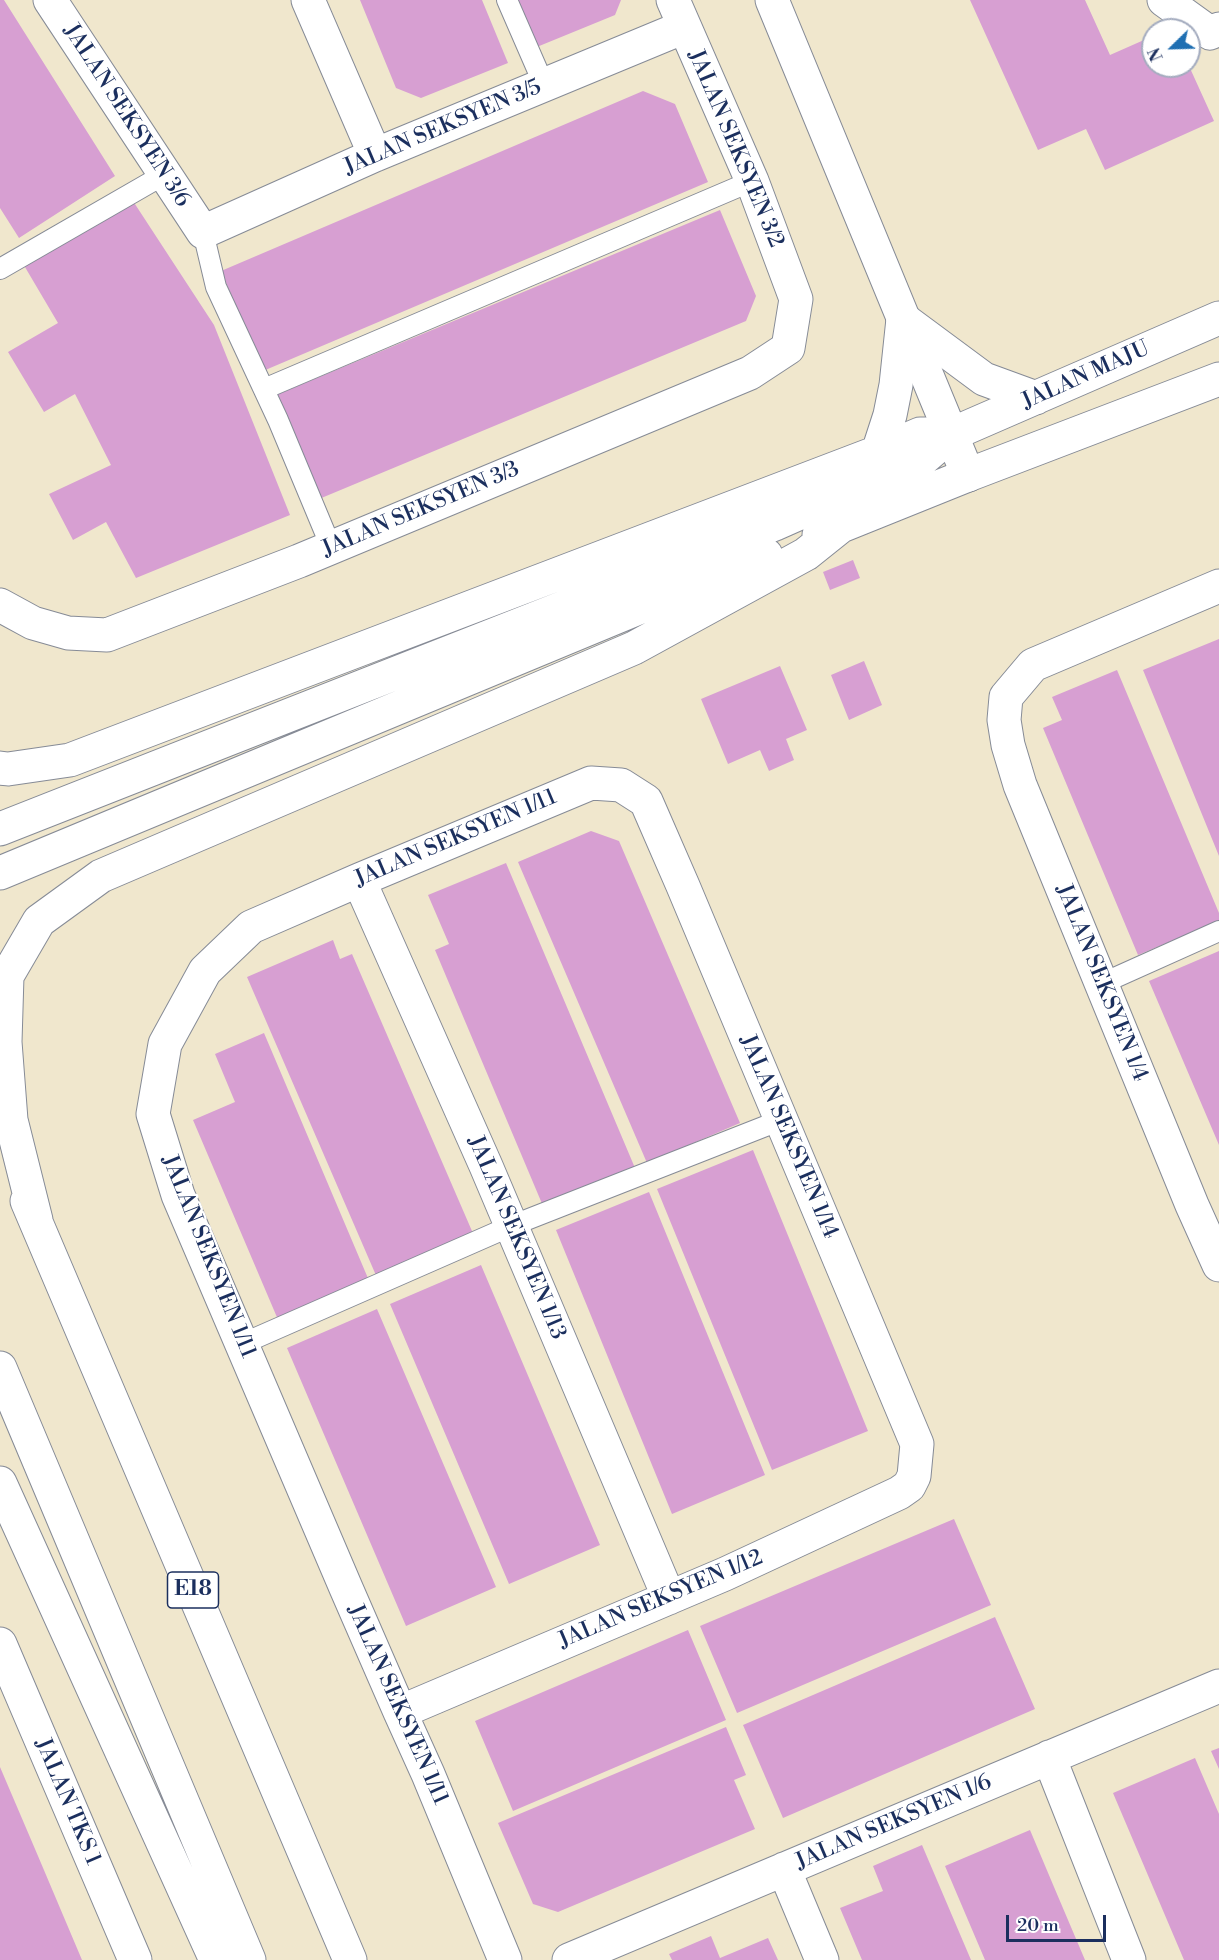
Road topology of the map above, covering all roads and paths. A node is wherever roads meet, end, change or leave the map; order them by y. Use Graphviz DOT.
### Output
graph roads {
  1 [pos="50,0"];
  2 [pos="308,0"];
  3 [pos="507,0"];
  4 [pos="772,0"];
  5 [pos="1164,0"];
  6 [pos="679,14"];
  7 [pos="1219,29"];
  8 [pos="544,85"];
  9 [pos="375,155"];
  10 [pos="165,174"];
  11 [pos="752,181"];
  12 [pos="203,231"];
  13 [pos="3,260"];
  14 [pos="796,299"];
  15 [pos="1219,318"];
  16 [pos="903,319"];
  17 [pos="1219,379"];
  18 [pos="264,389"];
  19 [pos="1036,398"];
  20 [pos="952,434"];
  21 [pos="878,452"];
  22 [pos="968,475"];
  23 [pos="841,526"];
  24 [pos="331,548"];
  25 [pos="1219,586"];
  26 [pos="0,605"];
  27 [pos="0,768"];
  28 [pos="646,801"];
  29 [pos="0,829"];
  30 [pos="0,873"];
  31 [pos="359,880"];
  32 [pos="1219,931"];
  33 [pos="1101,984"];
  34 [pos="780,1120"];
  35 [pos="0,1139"];
  36 [pos="36,1220"];
  37 [pos="511,1226"];
  38 [pos="1219,1265"];
  39 [pos="242,1344"];
  40 [pos="0,1368"];
  41 [pos="914,1476"];
  42 [pos="0,1483"];
  43 [pos="669,1598"];
  44 [pos="0,1644"];
  45 [pos="1219,1686"];
  46 [pos="400,1712"];
  47 [pos="1049,1757"];
  48 [pos="784,1869"];
  49 [pos="135,1960"];
  50 [pos="216,1960"];
  51 [pos="249,1960"];
  52 [pos="350,1960"];
  53 [pos="505,1960"];
  54 [pos="569,1960"];
  55 [pos="822,1960"];
  56 [pos="1129,1960"];
  1 -- 10 [label="main road, JALAN SEKSYEN 3/6"];
  2 -- 9 [label="main road"];
  3 -- 8 [label="lane"];
  4 -- 16 [label="main road"];
  5 -- 7 [label="main road"];
  6 -- 8 [label="main road, JALAN SEKSYEN 3/5"];
  6 -- 11 [label="main road, JALAN SEKSYEN 3/2"];
  8 -- 9 [label="main road, JALAN SEKSYEN 3/5"];
  9 -- 12 [label="main road, JALAN SEKSYEN 3/5"];
  10 -- 12 [label="main road, JALAN SEKSYEN 3/6"];
  10 -- 13 [label="lane"];
  11 -- 14 [label="main road, JALAN SEKSYEN 3/2"];
  11 -- 18 [label="lane"];
  12 -- 18 [label="lane"];
  14 -- 24 [label="main road, JALAN SEKSYEN 3/3"];
  15 -- 19 [label="main road, JALAN MAJU"];
  16 -- 19 [label="main road"];
  16 -- 20 [label="main road"];
  16 -- 21 [label="main road"];
  17 -- 22 [label="main road, JALAN MAJU"];
  18 -- 24 [label="lane"];
  19 -- 20 [label="main road, JALAN MAJU"];
  20 -- 21 [label="main road"];
  20 -- 22 [label="main road"];
  20 -- 29 [label="main road"];
  21 -- 27 [label="main road"];
  22 -- 23 [label="main road, JALAN MAJU"];
  23 -- 30 [label="main road, JALAN MAJU"];
  23 -- 36 [label="main road"];
  24 -- 26 [label="main road, JALAN SEKSYEN 3/3"];
  25 -- 33 [label="main road, JALAN SEKSYEN 1/4"];
  28 -- 31 [label="main road, JALAN SEKSYEN 1/11"];
  28 -- 34 [label="main road, JALAN SEKSYEN 1/14"];
  31 -- 37 [label="main road, JALAN SEKSYEN 1/13"];
  31 -- 39 [label="main road, JALAN SEKSYEN 1/11"];
  32 -- 33 [label="lane"];
  33 -- 38 [label="main road, JALAN SEKSYEN 1/4"];
  34 -- 37 [label="lane"];
  34 -- 41 [label="main road, JALAN SEKSYEN 1/14"];
  35 -- 36 [label="main road, E18"];
  36 -- 52 [label="main road, E18"];
  37 -- 39 [label="lane"];
  37 -- 43 [label="main road, JALAN SEKSYEN 1/13"];
  39 -- 46 [label="main road, JALAN SEKSYEN 1/11"];
  40 -- 51 [label="main road"];
  41 -- 43 [label="main road, JALAN SEKSYEN 1/12"];
  42 -- 50 [label="main road"];
  43 -- 46 [label="main road, JALAN SEKSYEN 1/12"];
  44 -- 49 [label="main road, JALAN TKS 1"];
  45 -- 47 [label="main road, JALAN SEKSYEN 1/6"];
  46 -- 53 [label="main road, JALAN SEKSYEN 1/11"];
  47 -- 48 [label="main road, JALAN SEKSYEN 1/6"];
  47 -- 56 [label="main road"];
  48 -- 54 [label="main road, JALAN SEKSYEN 1/6"];
  48 -- 55 [label="main road"];
}
